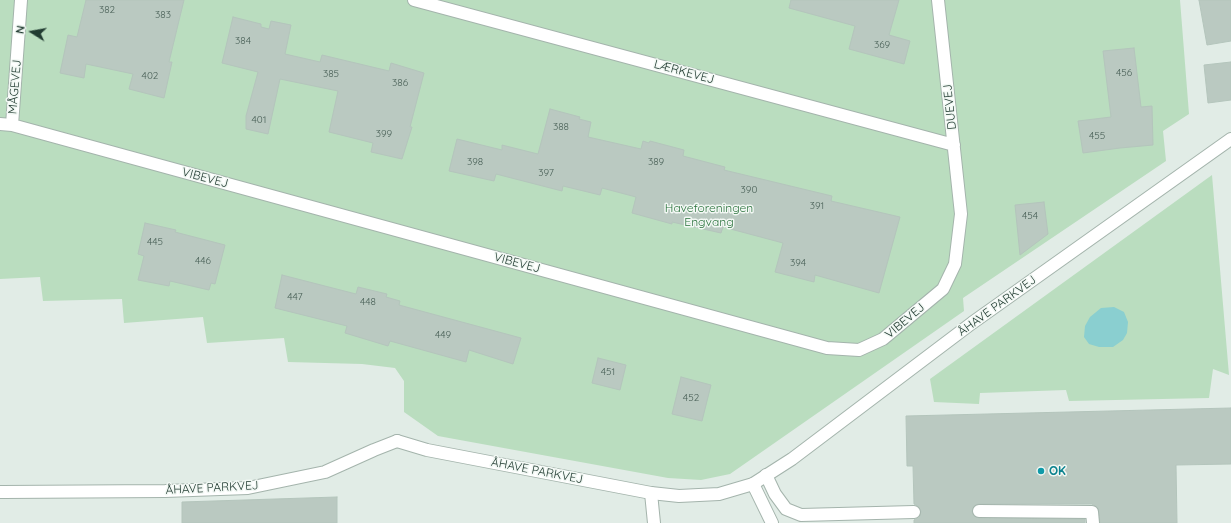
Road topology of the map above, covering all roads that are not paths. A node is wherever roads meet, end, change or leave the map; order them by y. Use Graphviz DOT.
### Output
graph roads {
  1 [pos="22,0"];
  2 [pos="414,0"];
  3 [pos="938,0"];
  4 [pos="6,125"];
  5 [pos="1231,139"];
  6 [pos="954,145"];
  7 [pos="961,214"];
  8 [pos="766,475"];
  9 [pos="753,484"];
  10 [pos="2,492"];
  11 [pos="651,493"];
  12 [pos="979,511"];
  13 [pos="908,516"];
  14 [pos="654,523"];
  15 [pos="772,523"];
  16 [pos="1093,523"];
  1 -- 4 [label="street, MÅGEVEJ"];
  2 -- 6 [label="street, LÆRKEVEJ"];
  3 -- 6 [label="street, DUEVEJ"];
  4 -- 7 [label="street, VIBEVEJ"];
  5 -- 8 [label="street, ÅHAVE PARKVEJ"];
  6 -- 7 [label="street, DUEVEJ"];
  8 -- 9 [label="street, ÅHAVE PARKVEJ"];
  8 -- 13 [label="street"];
  9 -- 11 [label="street, ÅHAVE PARKVEJ"];
  9 -- 15 [label="street"];
  10 -- 11 [label="street, ÅHAVE PARKVEJ"];
  11 -- 14 [label="street"];
  12 -- 16 [label="street"];
}
